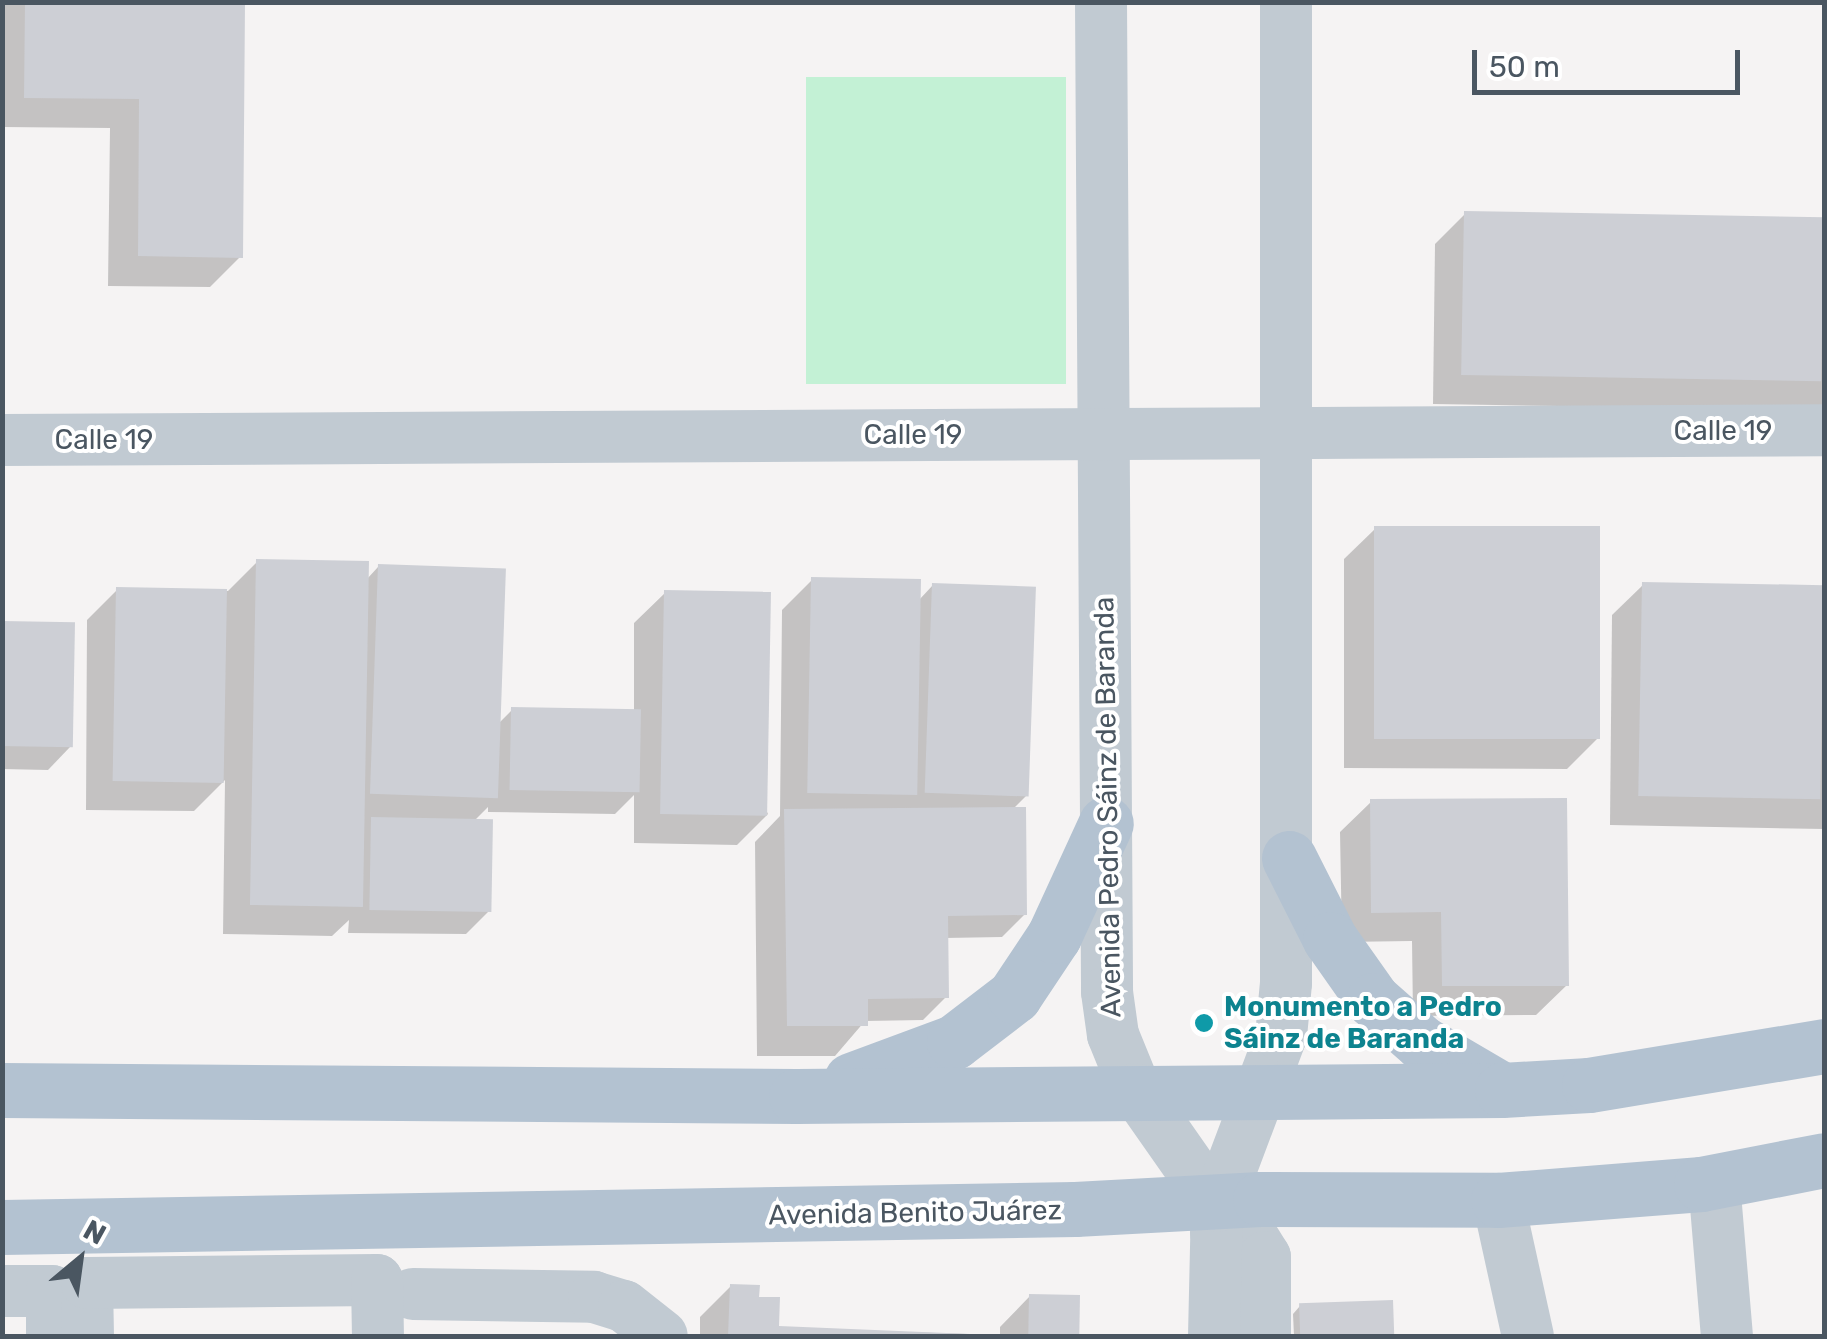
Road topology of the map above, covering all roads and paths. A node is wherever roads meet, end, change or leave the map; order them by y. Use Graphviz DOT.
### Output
graph roads {
  1 [pos="1101,2"];
  2 [pos="1286,2"];
  3 [pos="1824,430"];
  4 [pos="1286,433"];
  5 [pos="1104,434"];
  6 [pos="2,440"];
  7 [pos="1106,823"];
  8 [pos="1289,858"];
  9 [pos="1824,1046"];
  10 [pos="1135,1089"];
  11 [pos="2,1090"];
  12 [pos="1264,1090"];
  13 [pos="1502,1090"];
  14 [pos="796,1096"];
  15 [pos="1824,1160"];
  16 [pos="1714,1182"];
  17 [pos="1498,1200"];
  18 [pos="1216,1220"];
  19 [pos="414,1224"];
  20 [pos="119,1226"];
  21 [pos="12,1227"];
  22 [pos="119,1283"];
  23 [pos="12,1291"];
  24 [pos="398,1325"];
  25 [pos="1204,1325"];
  26 [pos="52,1336"];
  27 [pos="88,1336"];
  28 [pos="662,1336"];
  29 [pos="1265,1336"];
  30 [pos="1528,1336"];
  31 [pos="1728,1336"];
  1 -- 5 [label="street, Avenida Pedro Sáinz de Baranda"];
  2 -- 4 [label="street"];
  3 -- 4 [label="street, Calle 19"];
  4 -- 5 [label="street, Calle 19"];
  4 -- 8 [label="street"];
  5 -- 6 [label="street, Calle 19"];
  5 -- 7 [label="street, Avenida Pedro Sáinz de Baranda"];
  7 -- 10 [label="street, Avenida Pedro Sáinz de Baranda"];
  7 -- 14 [label="main road"];
  8 -- 12 [label="street"];
  8 -- 13 [label="main road"];
  9 -- 13 [label="main road"];
  10 -- 12 [label="main road"];
  10 -- 14 [label="main road"];
  10 -- 18 [label="street, Avenida Pedro Sáinz de Baranda"];
  11 -- 14 [label="main road"];
  12 -- 13 [label="main road"];
  12 -- 18 [label="street"];
  15 -- 16 [label="main road, Avenida Benito Juárez"];
  16 -- 17 [label="main road, Avenida Benito Juárez"];
  16 -- 31 [label="street"];
  17 -- 18 [label="main road, Avenida Benito Juárez"];
  17 -- 30 [label="street"];
  18 -- 19 [label="main road, Avenida Benito Juárez"];
  18 -- 25 [label="street"];
  18 -- 29 [label="street"];
  19 -- 20 [label="main road, Avenida Benito Juárez"];
  19 -- 24 [label="street"];
  20 -- 21 [label="main road, Avenida Benito Juárez"];
  20 -- 22 [label="street"];
  21 -- 23 [label="street"];
  22 -- 24 [label="street"];
  22 -- 27 [label="street"];
  23 -- 26 [label="street"];
  24 -- 28 [label="street"];
}
